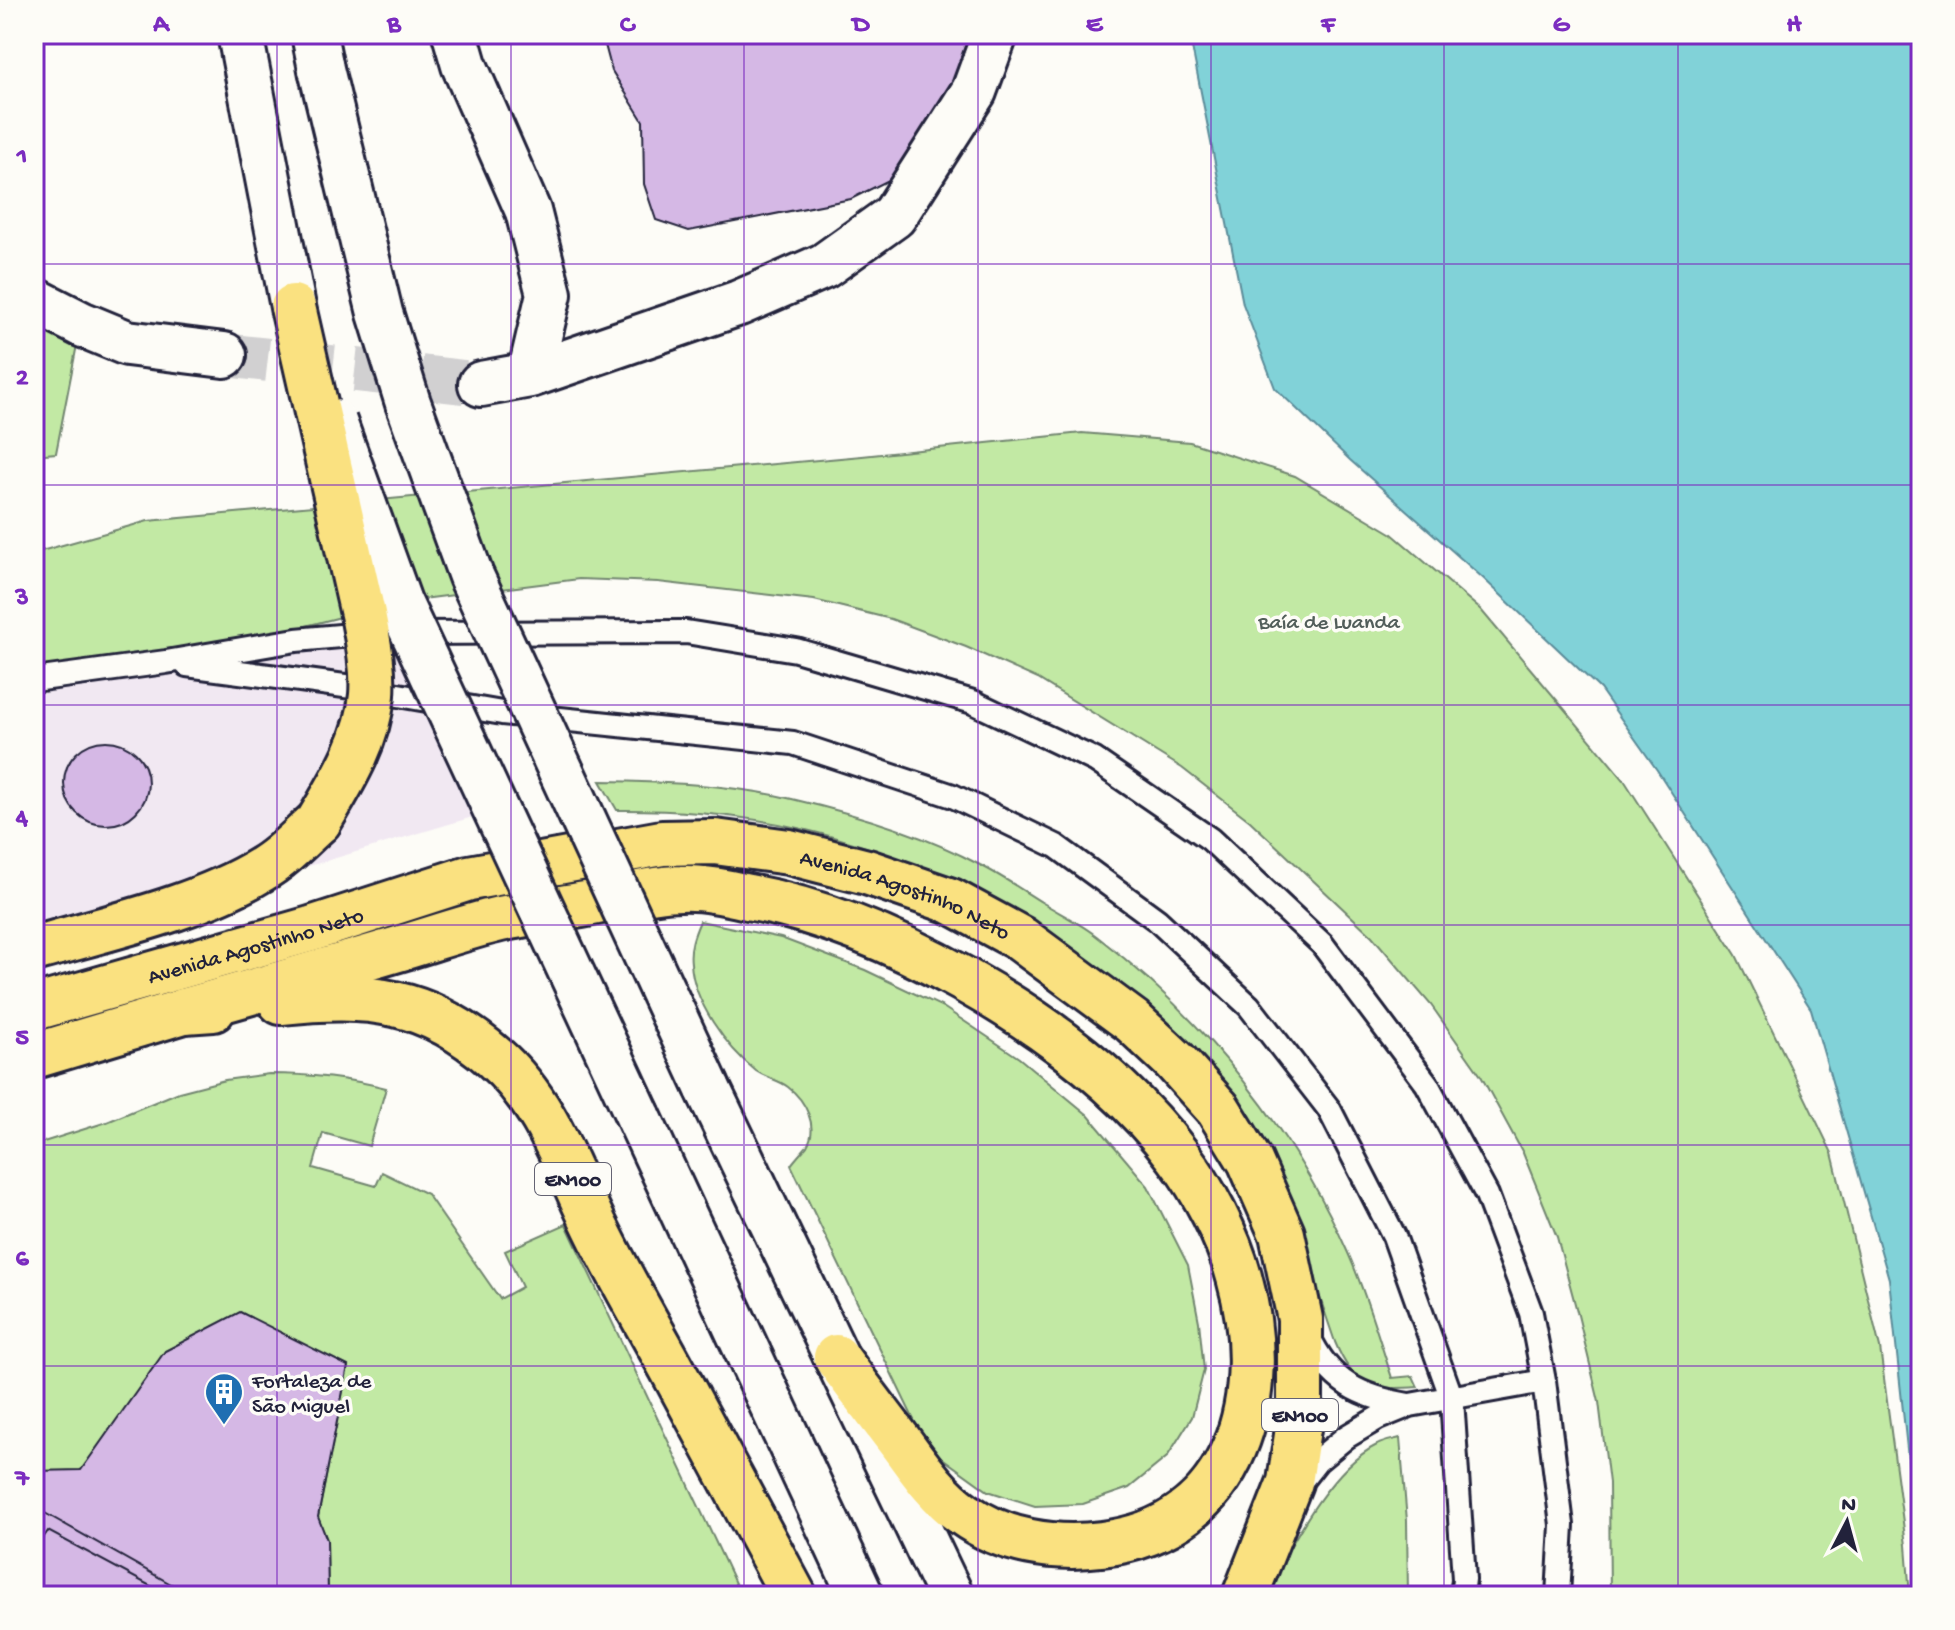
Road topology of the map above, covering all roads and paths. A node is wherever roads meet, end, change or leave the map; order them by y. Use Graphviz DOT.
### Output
graph roads {
  1 [pos="217,34"];
  2 [pos="240,34"];
  3 [pos="455,34"];
  4 [pos="995,34"];
  5 [pos="317,52"];
  6 [pos="251,88"];
  7 [pos="34,300"];
  8 [pos="293,307"];
  9 [pos="224,355"];
  10 [pos="530,375"];
  11 [pos="481,384"];
  12 [pos="166,662"];
  13 [pos="34,680"];
  14 [pos="34,949"];
  15 [pos="34,1008"];
  16 [pos="184,1011"];
  17 [pos="34,1056"];
  18 [pos="1300,1319"];
  19 [pos="836,1357"];
  20 [pos="1544,1381"];
  21 [pos="1452,1399"];
  22 [pos="1410,1405"];
  23 [pos="1280,1508"];
  24 [pos="794,1596"];
  25 [pos="861,1596"];
  26 [pos="951,1596"];
  27 [pos="1245,1596"];
  28 [pos="1462,1596"];
  29 [pos="1558,1596"];
  1 -- 6 [label="street"];
  2 -- 6 [label="street"];
  3 -- 10 [label="street"];
  4 -- 10 [label="street"];
  5 -- 19 [label="street, bridge"];
  6 -- 8 [label="street"];
  7 -- 9 [label="street"];
  8 -- 14 [label="main road, bridge"];
  8 -- 25 [label="street, bridge"];
  10 -- 11 [label="street"];
  12 -- 13 [label="lane"];
  12 -- 20 [label="lane"];
  12 -- 21 [label="lane"];
  15 -- 18 [label="main road, Avenida Agostinho Neto / EN100"];
  16 -- 17 [label="main road, Avenida Agostinho Neto / EN100"];
  16 -- 19 [label="main road"];
  16 -- 24 [label="main road, Avenida Agostinho Neto / EN100"];
  18 -- 22 [label="lane"];
  18 -- 23 [label="main road, Avenida Agostinho Neto / EN100"];
  19 -- 26 [label="street"];
  20 -- 21 [label="lane"];
  20 -- 29 [label="lane"];
  21 -- 22 [label="lane"];
  21 -- 28 [label="lane"];
  22 -- 23 [label="lane"];
  23 -- 27 [label="main road, Avenida Agostinho Neto / EN100"];
}
